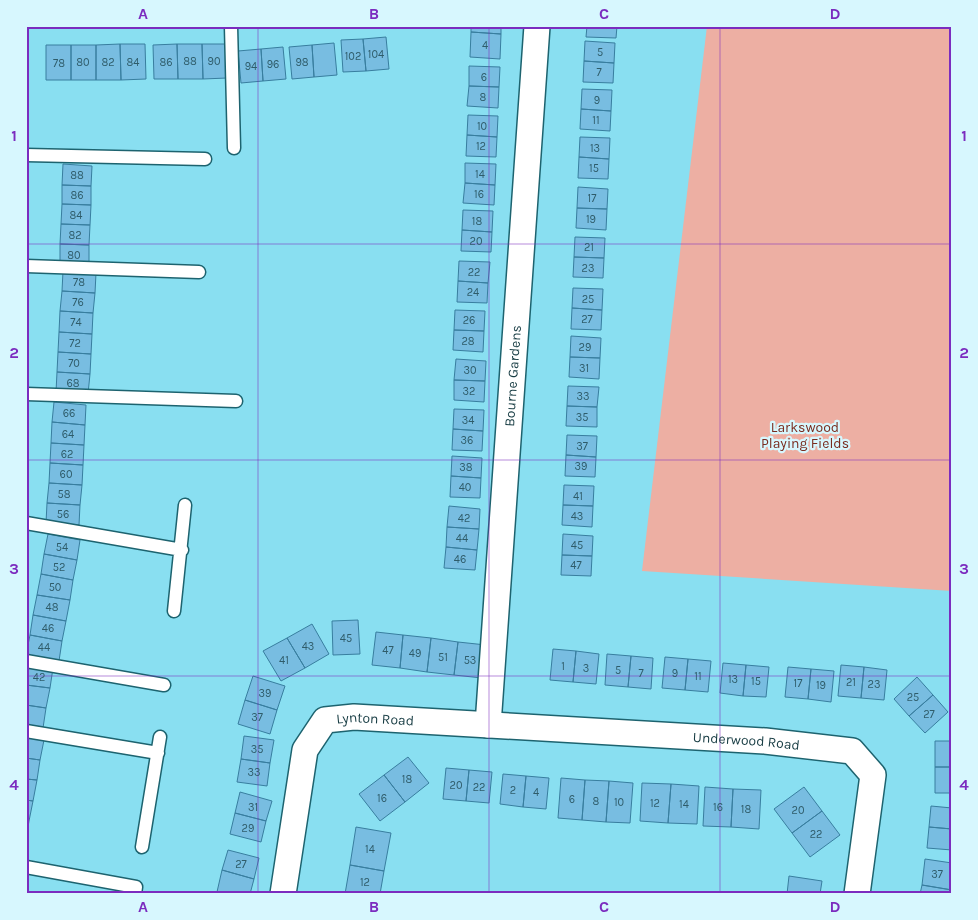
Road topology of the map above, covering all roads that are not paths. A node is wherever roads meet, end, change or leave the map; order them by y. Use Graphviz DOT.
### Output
graph roads {
  1 [pos="231,26"];
  2 [pos="537,26"];
  3 [pos="234,148"];
  4 [pos="26,155"];
  5 [pos="205,159"];
  6 [pos="26,266"];
  7 [pos="199,272"];
  8 [pos="26,394"];
  9 [pos="236,401"];
  10 [pos="185,505"];
  11 [pos="26,523"];
  12 [pos="182,550"];
  13 [pos="174,610"];
  14 [pos="26,660"];
  15 [pos="164,685"];
  16 [pos="488,725"];
  17 [pos="26,731"];
  18 [pos="160,738"];
  19 [pos="158,753"];
  20 [pos="142,846"];
  21 [pos="26,867"];
  22 [pos="135,894"];
  23 [pos="283,894"];
  24 [pos="857,894"];
  1 -- 3 [label="lane"];
  2 -- 16 [label="street, Bourne Gardens"];
  4 -- 5 [label="lane"];
  6 -- 7 [label="lane"];
  8 -- 9 [label="lane"];
  10 -- 12 [label="lane"];
  11 -- 12 [label="lane"];
  12 -- 13 [label="lane"];
  14 -- 15 [label="lane"];
  16 -- 23 [label="street, Lynton Road"];
  16 -- 24 [label="street, Underwood Road"];
  17 -- 19 [label="lane"];
  18 -- 19 [label="lane"];
  19 -- 20 [label="lane"];
  21 -- 22 [label="lane"];
}
